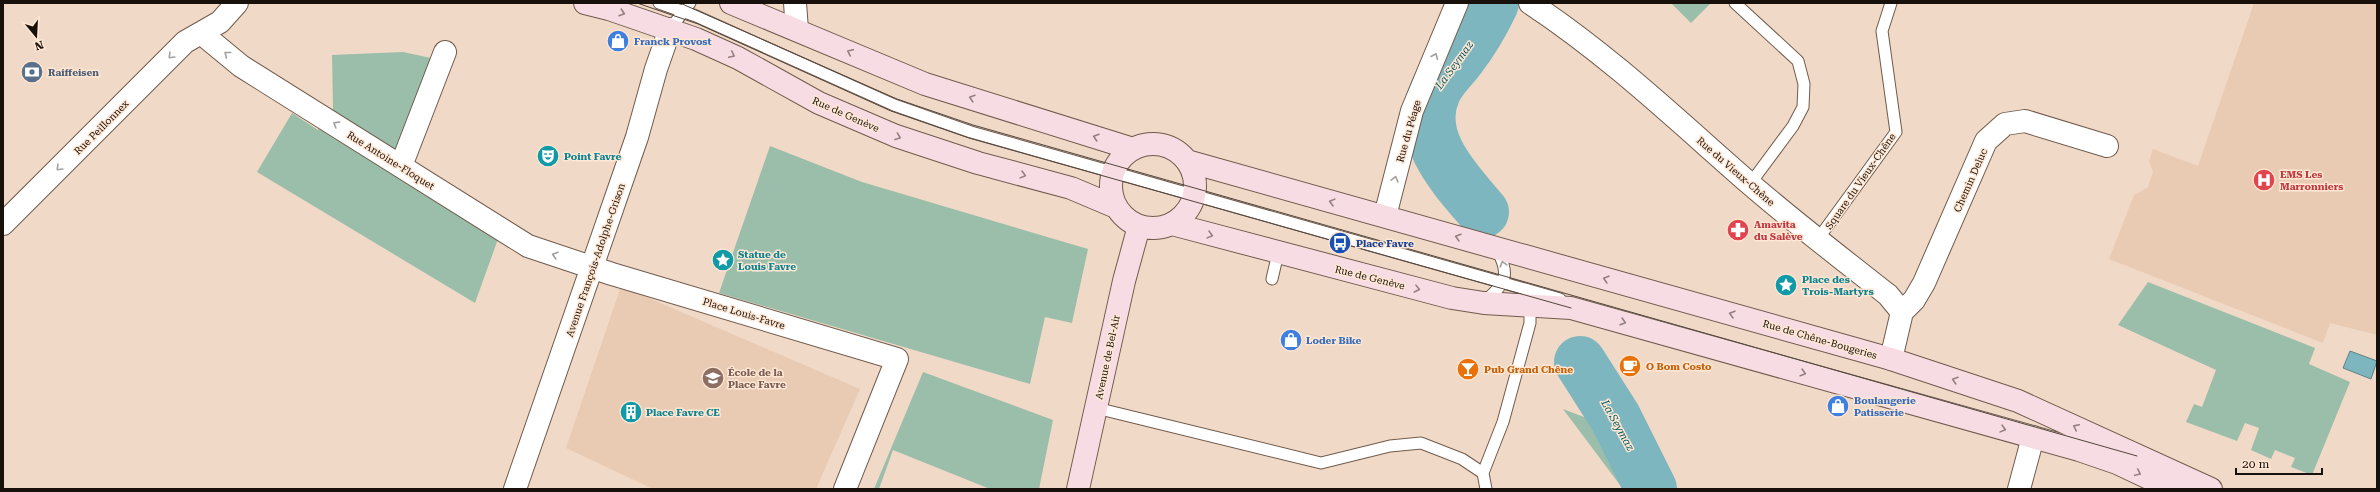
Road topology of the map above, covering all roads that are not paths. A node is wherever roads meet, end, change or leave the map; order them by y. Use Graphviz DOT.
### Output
graph roads {
  1 [pos="237,3"];
  2 [pos="585,3"];
  3 [pos="659,3"];
  4 [pos="731,3"];
  5 [pos="795,3"];
  6 [pos="1457,3"];
  7 [pos="1530,3"];
  8 [pos="1735,3"];
  9 [pos="1891,3"];
  10 [pos="687,7"];
  11 [pos="670,29"];
  12 [pos="797,30"];
  13 [pos="201,33"];
  14 [pos="445,52"];
  15 [pos="2107,146"];
  16 [pos="1133,149"];
  17 [pos="1187,161"];
  18 [pos="402,166"];
  19 [pos="1113,172"];
  20 [pos="1750,184"];
  21 [pos="1194,195"];
  22 [pos="1116,207"];
  23 [pos="1385,216"];
  24 [pos="3,224"];
  25 [pos="1172,224"];
  26 [pos="1139,226"];
  27 [pos="1818,239"];
  28 [pos="1495,247"];
  29 [pos="1278,254"];
  30 [pos="592,267"];
  31 [pos="1272,279"];
  32 [pos="1504,282"];
  33 [pos="1484,303"];
  34 [pos="1530,304"];
  35 [pos="1572,308"];
  36 [pos="1902,312"];
  37 [pos="1890,359"];
  38 [pos="1096,408"];
  39 [pos="2040,440"];
  40 [pos="2137,456"];
  41 [pos="1483,473"];
  42 [pos="515,489"];
  43 [pos="845,489"];
  44 [pos="1078,489"];
  45 [pos="1486,489"];
  46 [pos="2019,489"];
  47 [pos="2172,489"];
  48 [pos="2211,489"];
  1 -- 13 [label="street, Rue Peillonnex"];
  2 -- 11 [label="main road, Rue de Genève, one-way"];
  3 -- 10 [label="lane"];
  4 -- 12 [label="main road"];
  5 -- 12 [label="street"];
  23 -- 6 [label="street, Rue du Péage, one-way"];
  7 -- 20 [label="street, Rue du Vieux-Chêne"];
  8 -- 20 [label="lane"];
  9 -- 27 [label="lane, Square du Vieux-Chêne"];
  10 -- 11 [label="lane"];
  10 -- 19 [label="lane"];
  11 -- 22 [label="main road, Rue de Genève, one-way"];
  11 -- 30 [label="street, Avenue François-Adolphe-Grison"];
  16 -- 12 [label="main road, one-way"];
  18 -- 13 [label="street, Rue Antoine-Floquet, one-way"];
  13 -- 24 [label="street, Rue Peillonnex, one-way"];
  14 -- 18 [label="street"];
  15 -- 36 [label="street, Chemin Deluc"];
  16 -- 17 [label="main road"];
  16 -- 19 [label="main road"];
  17 -- 21 [label="main road"];
  23 -- 17 [label="main road, one-way"];
  30 -- 18 [label="street, Rue Antoine-Floquet, one-way"];
  19 -- 21 [label="lane"];
  19 -- 22 [label="main road"];
  20 -- 27 [label="street, Rue du Vieux-Chêne"];
  21 -- 25 [label="main road"];
  21 -- 32 [label="lane"];
  22 -- 26 [label="main road, Rue de Genève"];
  28 -- 23 [label="main road, one-way"];
  25 -- 26 [label="main road, Rue de Genève"];
  25 -- 29 [label="main road, Rue de Genève, one-way"];
  26 -- 38 [label="main road, Avenue de Bel-Air"];
  27 -- 36 [label="street, Rue du Vieux-Chêne"];
  32 -- 28 [label="lane, one-way"];
  37 -- 28 [label="main road, Rue de Chêne-Bougeries, one-way"];
  29 -- 31 [label="lane"];
  29 -- 33 [label="main road, Rue de Genève, one-way"];
  30 -- 42 [label="street, Avenue François-Adolphe-Grison"];
  30 -- 43 [label="street, Place Louis-Favre"];
  32 -- 33 [label="lane"];
  32 -- 35 [label="lane"];
  33 -- 34 [label="main road, Rue de Genève"];
  34 -- 35 [label="main road, Rue de Genève"];
  34 -- 41 [label="lane"];
  35 -- 39 [label="main road, Rue de Genève, one-way"];
  36 -- 37 [label="street"];
  40 -- 37 [label="main road, Rue de Chêne-Bougeries, one-way"];
  38 -- 41 [label="lane"];
  38 -- 44 [label="main road, Avenue de Bel-Air"];
  39 -- 40 [label="lane"];
  39 -- 46 [label="street"];
  39 -- 47 [label="main road, Rue de Genève, one-way"];
  40 -- 48 [label="main road, Rue de Chêne-Bougeries"];
  41 -- 45 [label="lane"];
}
